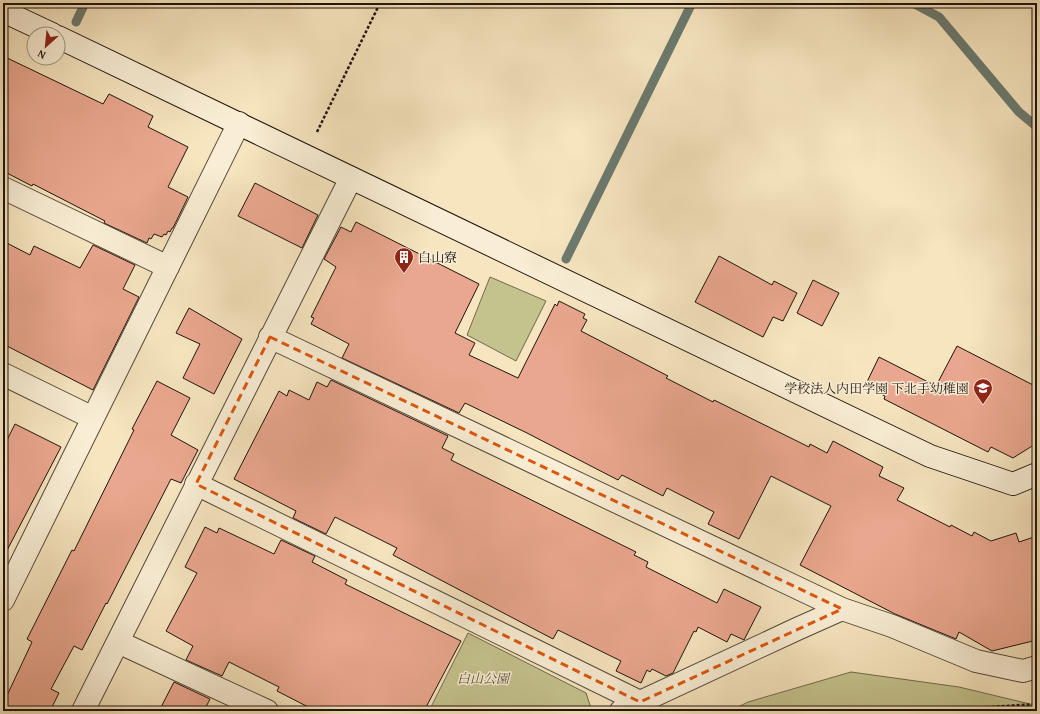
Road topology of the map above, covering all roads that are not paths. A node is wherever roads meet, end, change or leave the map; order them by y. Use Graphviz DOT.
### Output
graph roads {
  1 [pos="3,10"];
  2 [pos="36,26"];
  3 [pos="66,41"];
  4 [pos="239,123"];
  5 [pos="351,178"];
  6 [pos="3,188"];
  7 [pos="168,267"];
  8 [pos="270,338"];
  9 [pos="3,374"];
  10 [pos="93,418"];
  11 [pos="1037,474"];
  12 [pos="196,484"];
  13 [pos="11,566"];
  14 [pos="3,600"];
  15 [pos="842,609"];
  16 [pos="118,642"];
  17 [pos="1037,666"];
  18 [pos="631,707"];
  19 [pos="83,711"];
  20 [pos="267,711"];
  1 -- 2 [label="street"];
  3 -- 4 [label="street"];
  4 -- 5 [label="street"];
  4 -- 7 [label="street"];
  5 -- 8 [label="street"];
  5 -- 11 [label="street"];
  6 -- 7 [label="street"];
  7 -- 10 [label="street"];
  8 -- 12 [label="street"];
  8 -- 15 [label="street"];
  9 -- 10 [label="street"];
  10 -- 13 [label="street"];
  12 -- 16 [label="street"];
  12 -- 18 [label="street"];
  13 -- 14 [label="street"];
  15 -- 17 [label="street"];
  15 -- 18 [label="street"];
  16 -- 19 [label="street"];
  16 -- 20 [label="street"];
}
